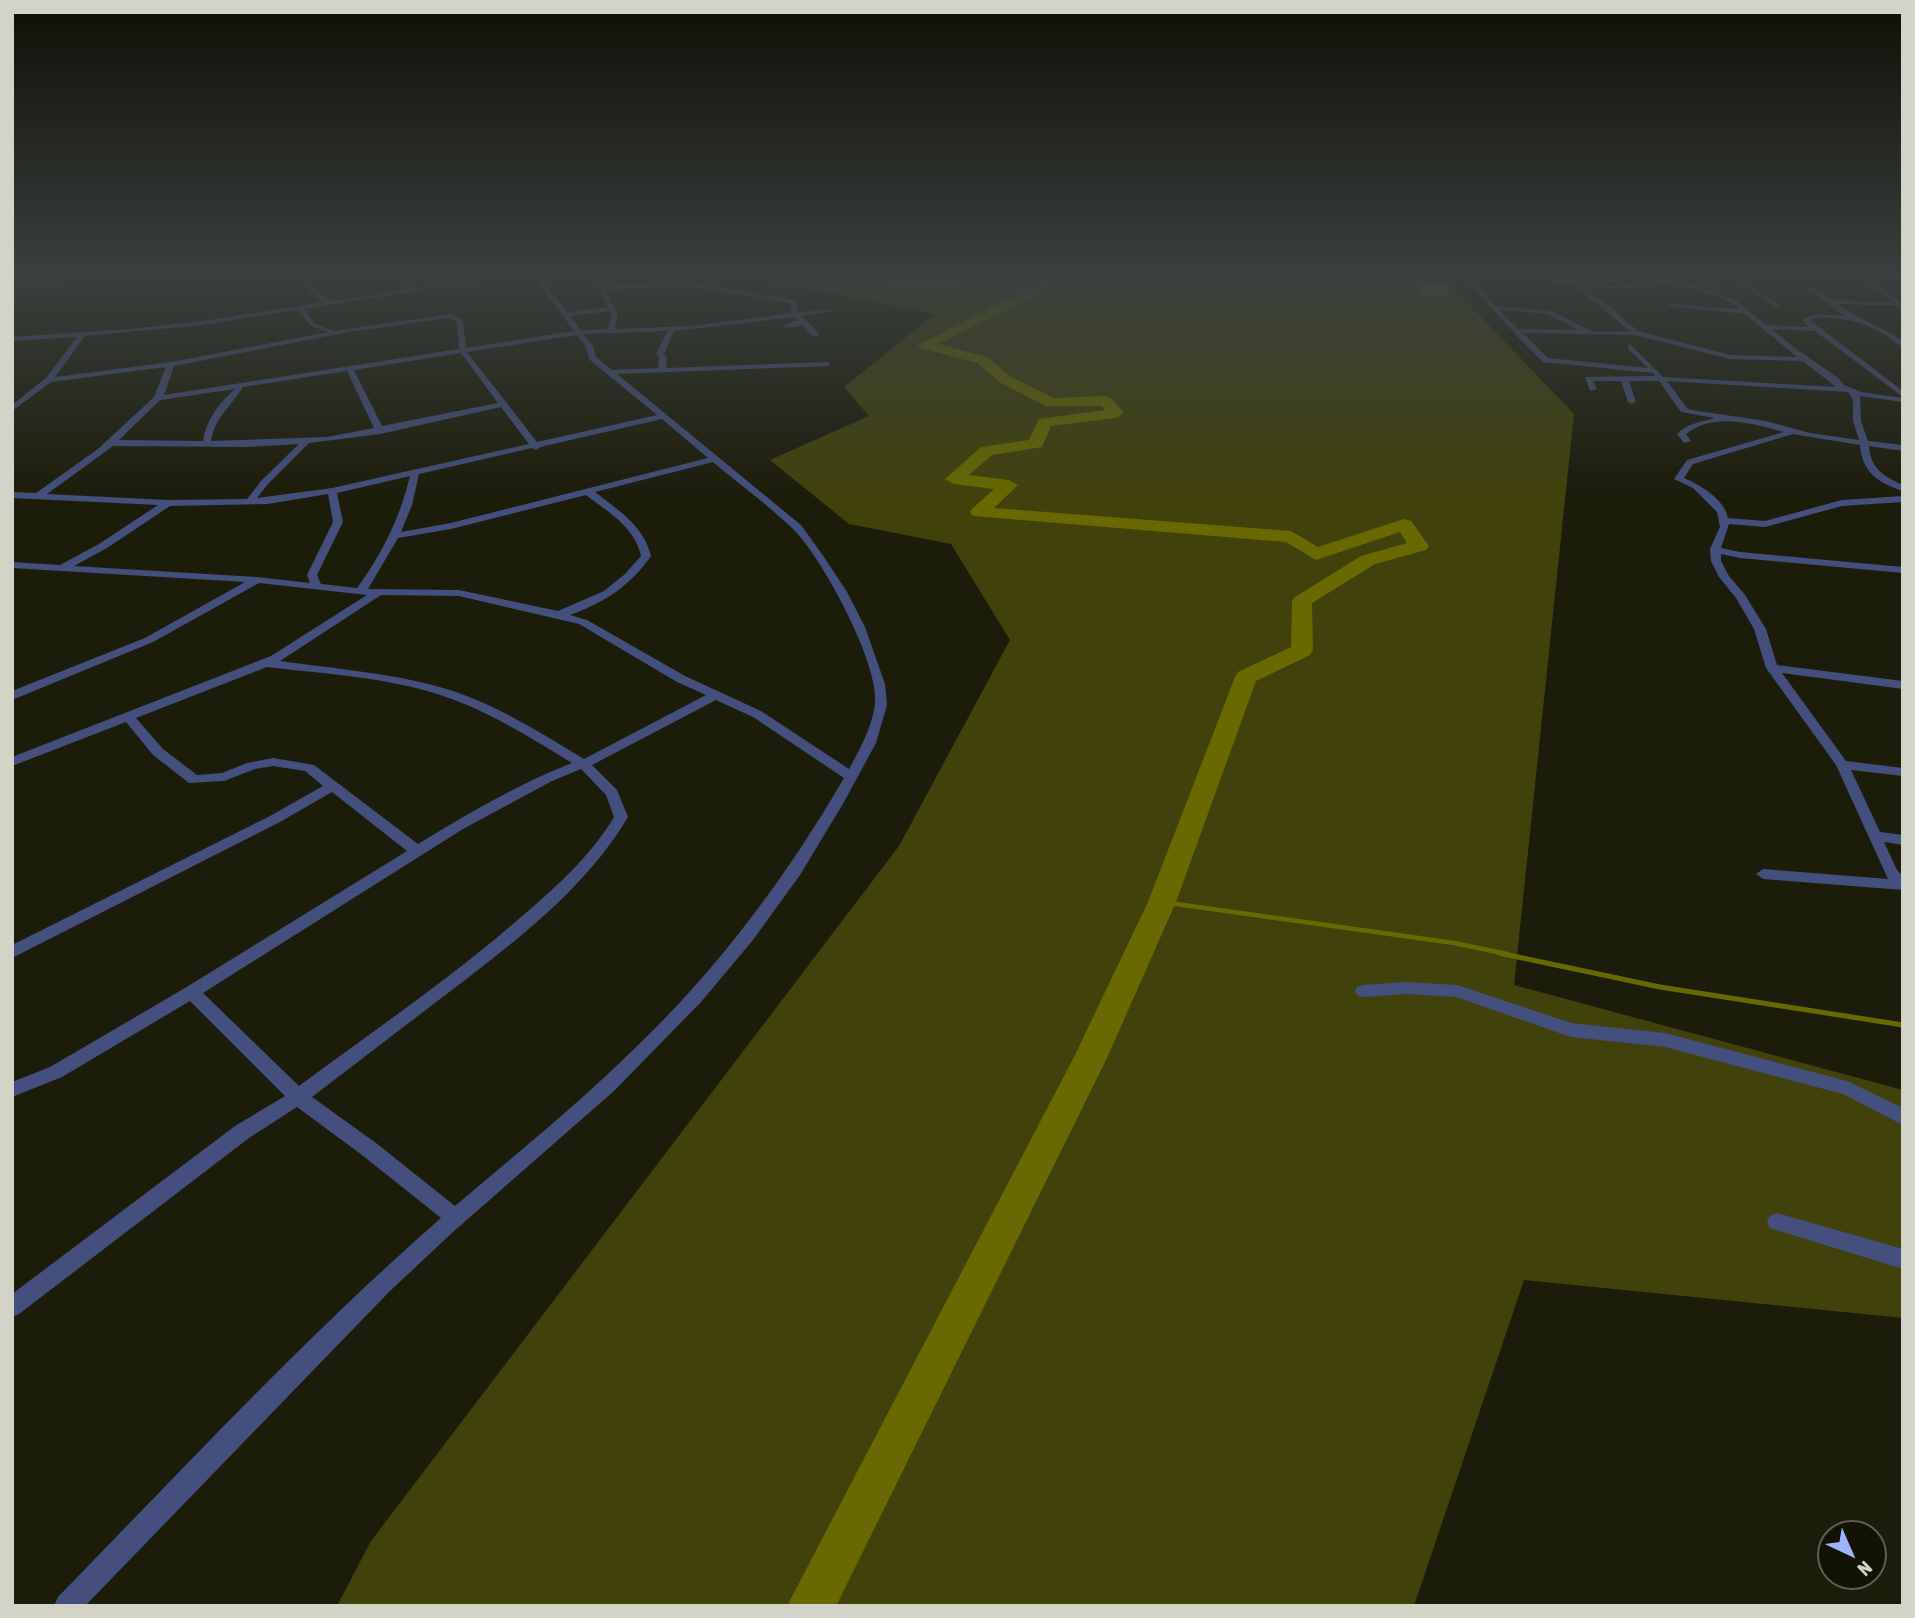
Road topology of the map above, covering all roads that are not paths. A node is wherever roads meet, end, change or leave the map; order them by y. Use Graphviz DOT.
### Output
graph roads {
  1 [pos="71,351"];
  2 [pos="237,351"];
  3 [pos="463,351"];
  4 [pos="466,351"];
  5 [pos="591,351"];
  6 [pos="662,351"];
  7 [pos="1537,351"];
  8 [pos="1635,351"];
  9 [pos="1707,351"];
  10 [pos="1794,351"];
  11 [pos="1845,351"];
  12 [pos="1730,356"];
  13 [pos="1804,359"];
  14 [pos="171,363"];
  15 [pos="826,365"];
  16 [pos="1736,368"];
  17 [pos="351,369"];
  18 [pos="662,370"];
  19 [pos="612,372"];
  20 [pos="1658,374"];
  21 [pos="1624,378"];
  22 [pos="49,380"];
  23 [pos="240,387"];
  24 [pos="1593,389"];
  25 [pos="1851,392"];
  26 [pos="1903,394"];
  27 [pos="159,398"];
  28 [pos="1903,400"];
  29 [pos="1632,402"];
  30 [pos="505,404"];
  31 [pos="12,409"];
  32 [pos="664,416"];
  33 [pos="1724,417"];
  34 [pos="380,430"];
  35 [pos="1791,432"];
  36 [pos="1687,440"];
  37 [pos="207,442"];
  38 [pos="306,442"];
  39 [pos="112,443"];
  40 [pos="1864,444"];
  41 [pos="536,447"];
  42 [pos="1903,448"];
  43 [pos="716,459"];
  44 [pos="415,474"];
  45 [pos="1903,488"];
  46 [pos="331,491"];
  47 [pos="589,492"];
  48 [pos="12,495"];
  49 [pos="38,496"];
  50 [pos="1903,499"];
  51 [pos="251,500"];
  52 [pos="168,503"];
  53 [pos="1724,521"];
  54 [pos="394,536"];
  55 [pos="1715,550"];
  56 [pos="12,565"];
  57 [pos="62,568"];
  58 [pos="1903,570"];
  59 [pos="257,580"];
  60 [pos="316,585"];
  61 [pos="381,591"];
  62 [pos="360,592"];
  63 [pos="559,615"];
  64 [pos="267,663"];
  65 [pos="1772,668"];
  66 [pos="1903,685"];
  67 [pos="12,696"];
  68 [pos="713,696"];
  69 [pos="129,718"];
  70 [pos="12,762"];
  71 [pos="583,764"];
  72 [pos="1842,765"];
  73 [pos="1903,772"];
  74 [pos="851,776"];
  75 [pos="331,787"];
  76 [pos="1875,836"];
  77 [pos="1903,840"];
  78 [pos="416,850"];
  79 [pos="1763,874"];
  80 [pos="1903,885"];
  81 [pos="12,952"];
  82 [pos="1363,991"];
  83 [pos="191,992"];
  84 [pos="12,1090"];
  85 [pos="298,1097"];
  86 [pos="1903,1117"];
  87 [pos="454,1217"];
  88 [pos="1777,1222"];
  89 [pos="1903,1258"];
  90 [pos="12,1307"];
  91 [pos="67,1606"];
  1 -- 22 [label="street"];
  2 -- 14 [label="street"];
  3 -- 4 [label="street"];
  3 -- 17 [label="street"];
  3 -- 30 [label="street"];
  5 -- 19 [label="street"];
  6 -- 18 [label="street"];
  7 -- 20 [label="street"];
  8 -- 20 [label="street"];
  9 -- 12 [label="street"];
  10 -- 13 [label="street"];
  11 -- 26 [label="street"];
  12 -- 13 [label="street"];
  12 -- 16 [label="street"];
  13 -- 25 [label="street"];
  14 -- 22 [label="street"];
  14 -- 27 [label="street"];
  15 -- 18 [label="street"];
  17 -- 23 [label="street"];
  17 -- 34 [label="street"];
  18 -- 19 [label="street"];
  19 -- 32 [label="street"];
  20 -- 21 [label="street"];
  20 -- 25 [label="street"];
  20 -- 33 [label="street"];
  21 -- 24 [label="street"];
  21 -- 29 [label="street"];
  22 -- 31 [label="street"];
  23 -- 27 [label="street"];
  23 -- 37 [label="street"];
  25 -- 28 [label="street"];
  25 -- 40 [label="street"];
  27 -- 39 [label="street"];
  30 -- 34 [label="street"];
  30 -- 41 [label="street"];
  32 -- 41 [label="street"];
  32 -- 43 [label="street"];
  33 -- 35 [label="street"];
  33 -- 36 [label="street"];
  34 -- 38 [label="street"];
  35 -- 40 [label="street"];
  35 -- 53 [label="street"];
  37 -- 38 [label="street"];
  37 -- 39 [label="street"];
  38 -- 51 [label="street"];
  39 -- 49 [label="street"];
  40 -- 42 [label="street"];
  40 -- 45 [label="street"];
  41 -- 44 [label="street"];
  43 -- 47 [label="street"];
  43 -- 74 [label="street"];
  44 -- 46 [label="street"];
  44 -- 54 [label="street"];
  46 -- 51 [label="street"];
  46 -- 60 [label="street"];
  47 -- 54 [label="street"];
  47 -- 63 [label="street"];
  48 -- 49 [label="street"];
  49 -- 52 [label="street"];
  50 -- 53 [label="street"];
  51 -- 52 [label="street"];
  52 -- 57 [label="street"];
  53 -- 55 [label="street"];
  54 -- 62 [label="street"];
  55 -- 58 [label="street"];
  55 -- 65 [label="street"];
  56 -- 57 [label="street"];
  57 -- 59 [label="street"];
  59 -- 60 [label="street"];
  59 -- 67 [label="street"];
  60 -- 62 [label="street"];
  61 -- 62 [label="street"];
  61 -- 63 [label="street"];
  61 -- 64 [label="street"];
  63 -- 68 [label="street"];
  64 -- 69 [label="street"];
  64 -- 71 [label="street"];
  65 -- 66 [label="street"];
  65 -- 72 [label="street"];
  68 -- 71 [label="street"];
  68 -- 74 [label="street"];
  69 -- 70 [label="street"];
  69 -- 75 [label="street"];
  71 -- 78 [label="street"];
  71 -- 85 [label="street"];
  72 -- 73 [label="street"];
  72 -- 76 [label="street"];
  74 -- 87 [label="street"];
  75 -- 78 [label="street"];
  75 -- 81 [label="street"];
  76 -- 77 [label="street"];
  76 -- 80 [label="street"];
  78 -- 83 [label="street"];
  79 -- 80 [label="street"];
  82 -- 86 [label="street"];
  83 -- 84 [label="street"];
  83 -- 85 [label="street"];
  85 -- 87 [label="street"];
  85 -- 90 [label="street"];
  87 -- 91 [label="street"];
  88 -- 89 [label="street"];
}
